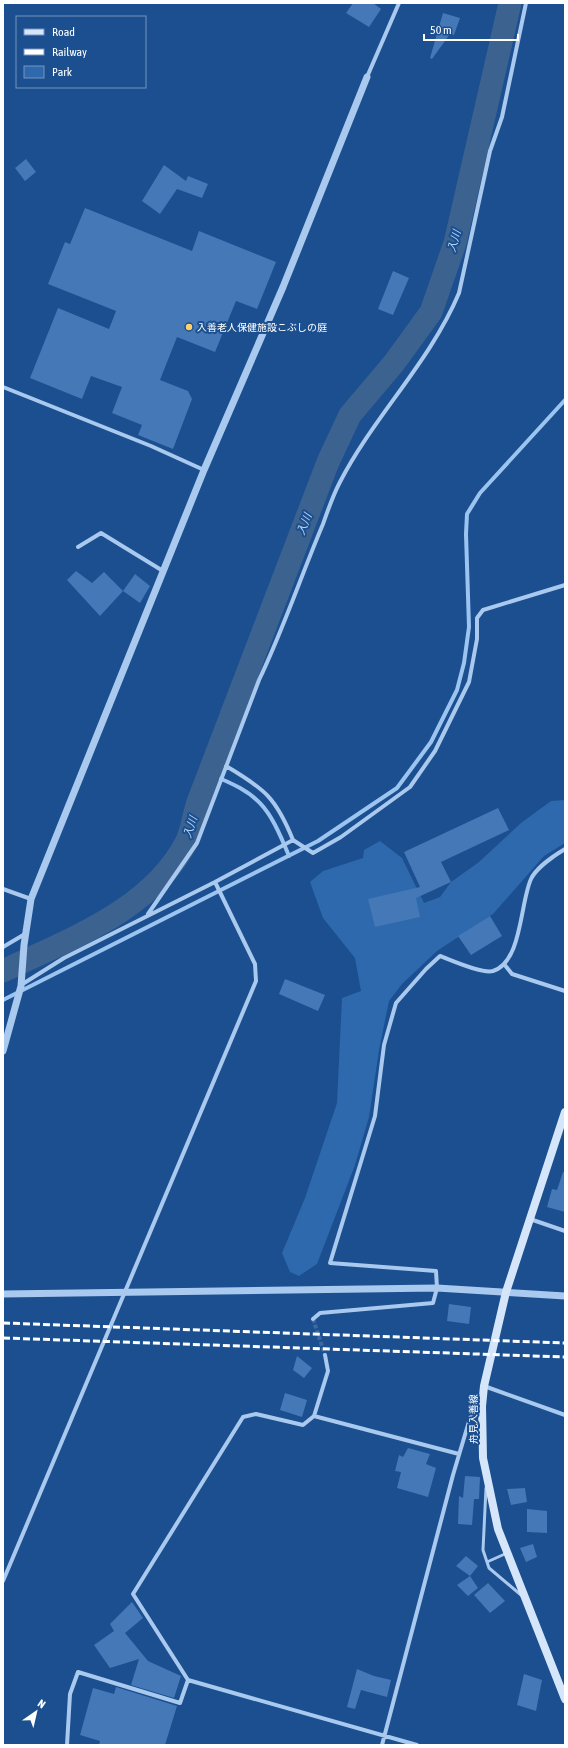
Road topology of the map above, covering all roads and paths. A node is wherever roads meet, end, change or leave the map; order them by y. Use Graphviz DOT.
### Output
graph roads {
  1 [pos="400,3"];
  2 [pos="526,3"];
  3 [pos="367,77"];
  4 [pos="3,387"];
  5 [pos="204,470"];
  6 [pos="78,547"];
  7 [pos="163,571"];
  8 [pos="565,585"];
  9 [pos="226,766"];
  10 [pos="293,840"];
  11 [pos="565,848"];
  12 [pos="215,882"];
  13 [pos="3,889"];
  14 [pos="32,899"];
  15 [pos="148,914"];
  16 [pos="26,934"];
  17 [pos="3,947"];
  18 [pos="504,964"];
  19 [pos="21,986"];
  20 [pos="565,991"];
  21 [pos="3,1051"];
  22 [pos="565,1112"];
  23 [pos="530,1219"];
  24 [pos="565,1231"];
  25 [pos="437,1288"];
  26 [pos="506,1292"];
  27 [pos="3,1294"];
  28 [pos="124,1294"];
  29 [pos="565,1296"];
  30 [pos="313,1319"];
  31 [pos="325,1355"];
  32 [pos="484,1386"];
  33 [pos="482,1406"];
  34 [pos="565,1415"];
  35 [pos="314,1416"];
  36 [pos="459,1454"];
  37 [pos="487,1477"];
  38 [pos="507,1553"];
  39 [pos="487,1562"];
  40 [pos="3,1580"];
  41 [pos="525,1599"];
  42 [pos="188,1680"];
  43 [pos="565,1699"];
  44 [pos="385,1736"];
  45 [pos="67,1745"];
  46 [pos="382,1745"];
  47 [pos="417,1745"];
  1 -- 3 [label="street"];
  2 -- 9 [label="street"];
  3 -- 5 [label="street"];
  4 -- 5 [label="street"];
  5 -- 7 [label="street"];
  6 -- 7 [label="street"];
  7 -- 14 [label="street"];
  8 -- 10 [label="street"];
  9 -- 10 [label="street"];
  9 -- 15 [label="street"];
  10 -- 12 [label="street"];
  11 -- 18 [label="street"];
  12 -- 15 [label="street"];
  12 -- 28 [label="street"];
  13 -- 14 [label="street"];
  14 -- 16 [label="street"];
  15 -- 19 [label="street"];
  16 -- 17 [label="street"];
  16 -- 19 [label="street"];
  18 -- 20 [label="street"];
  18 -- 25 [label="street"];
  19 -- 21 [label="street"];
  22 -- 23 [label="main road, 舟見入善線"];
  23 -- 24 [label="street"];
  23 -- 26 [label="main road, 舟見入善線"];
  25 -- 26 [label="street"];
  25 -- 28 [label="street"];
  25 -- 30 [label="street"];
  26 -- 29 [label="street"];
  26 -- 32 [label="main road, 舟見入善線"];
  27 -- 28 [label="street"];
  28 -- 40 [label="street"];
  31 -- 35 [label="street"];
  32 -- 33 [label="main road, 舟見入善線"];
  32 -- 34 [label="street"];
  33 -- 36 [label="street"];
  33 -- 37 [label="main road, 舟見入善線"];
  35 -- 36 [label="street"];
  35 -- 42 [label="street"];
  36 -- 44 [label="street"];
  37 -- 38 [label="main road, 舟見入善線"];
  37 -- 39 [label="lane"];
  38 -- 39 [label="lane"];
  38 -- 41 [label="main road, 舟見入善線"];
  39 -- 41 [label="lane"];
  41 -- 43 [label="main road, 舟見入善線"];
  42 -- 44 [label="street"];
  42 -- 45 [label="street"];
  44 -- 46 [label="street"];
  44 -- 47 [label="street"];
}
